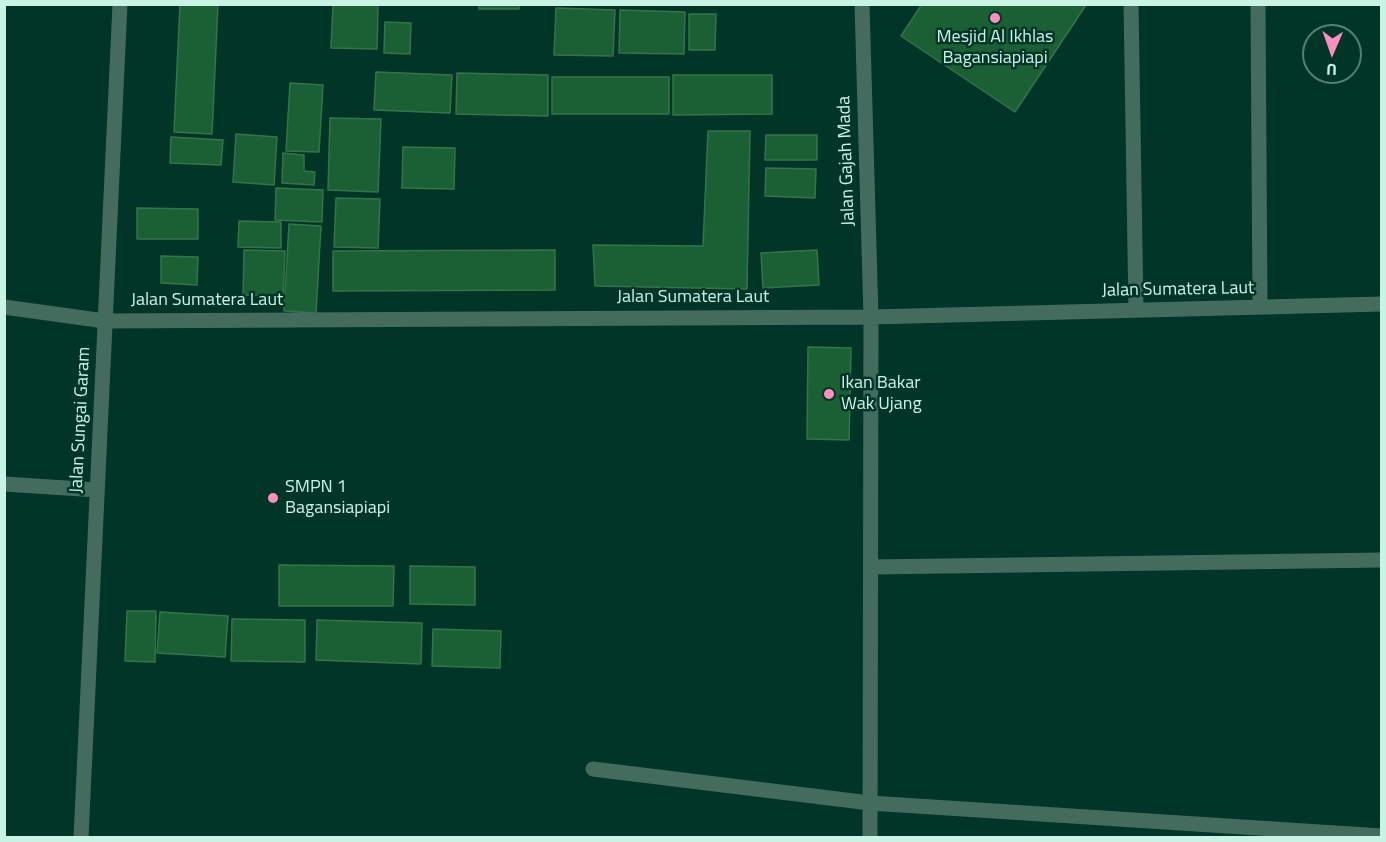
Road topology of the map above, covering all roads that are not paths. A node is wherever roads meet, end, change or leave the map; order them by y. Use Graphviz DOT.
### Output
graph roads {
  1 [pos="120,4"];
  2 [pos="862,4"];
  3 [pos="1131,4"];
  4 [pos="1258,4"];
  5 [pos="1382,304"];
  6 [pos="4,307"];
  7 [pos="1260,307"];
  8 [pos="1136,310"];
  9 [pos="872,317"];
  10 [pos="105,321"];
  11 [pos="4,484"];
  12 [pos="97,490"];
  13 [pos="1382,560"];
  14 [pos="871,567"];
  15 [pos="593,769"];
  16 [pos="870,803"];
  17 [pos="1382,836"];
  18 [pos="81,837"];
  19 [pos="870,837"];
  1 -- 10 [label="street, Jalan Sungai Garam"];
  2 -- 9 [label="street, Jalan Gajah Mada"];
  3 -- 8 [label="street"];
  4 -- 7 [label="street"];
  5 -- 7 [label="street, Jalan Sumatera Laut"];
  6 -- 10 [label="street, Jalan Sumatera Laut"];
  7 -- 8 [label="street, Jalan Sumatera Laut"];
  8 -- 9 [label="street, Jalan Sumatera Laut"];
  9 -- 10 [label="street, Jalan Sumatera Laut"];
  9 -- 14 [label="street, Jalan Gajah Mada"];
  10 -- 12 [label="street, Jalan Sungai Garam"];
  11 -- 12 [label="street"];
  12 -- 18 [label="street, Jalan Sungai Garam"];
  13 -- 14 [label="street"];
  14 -- 16 [label="street, Jalan Gajah Mada"];
  15 -- 16 [label="street"];
  16 -- 17 [label="street"];
  16 -- 19 [label="street, Jalan Gajah Mada"];
}
